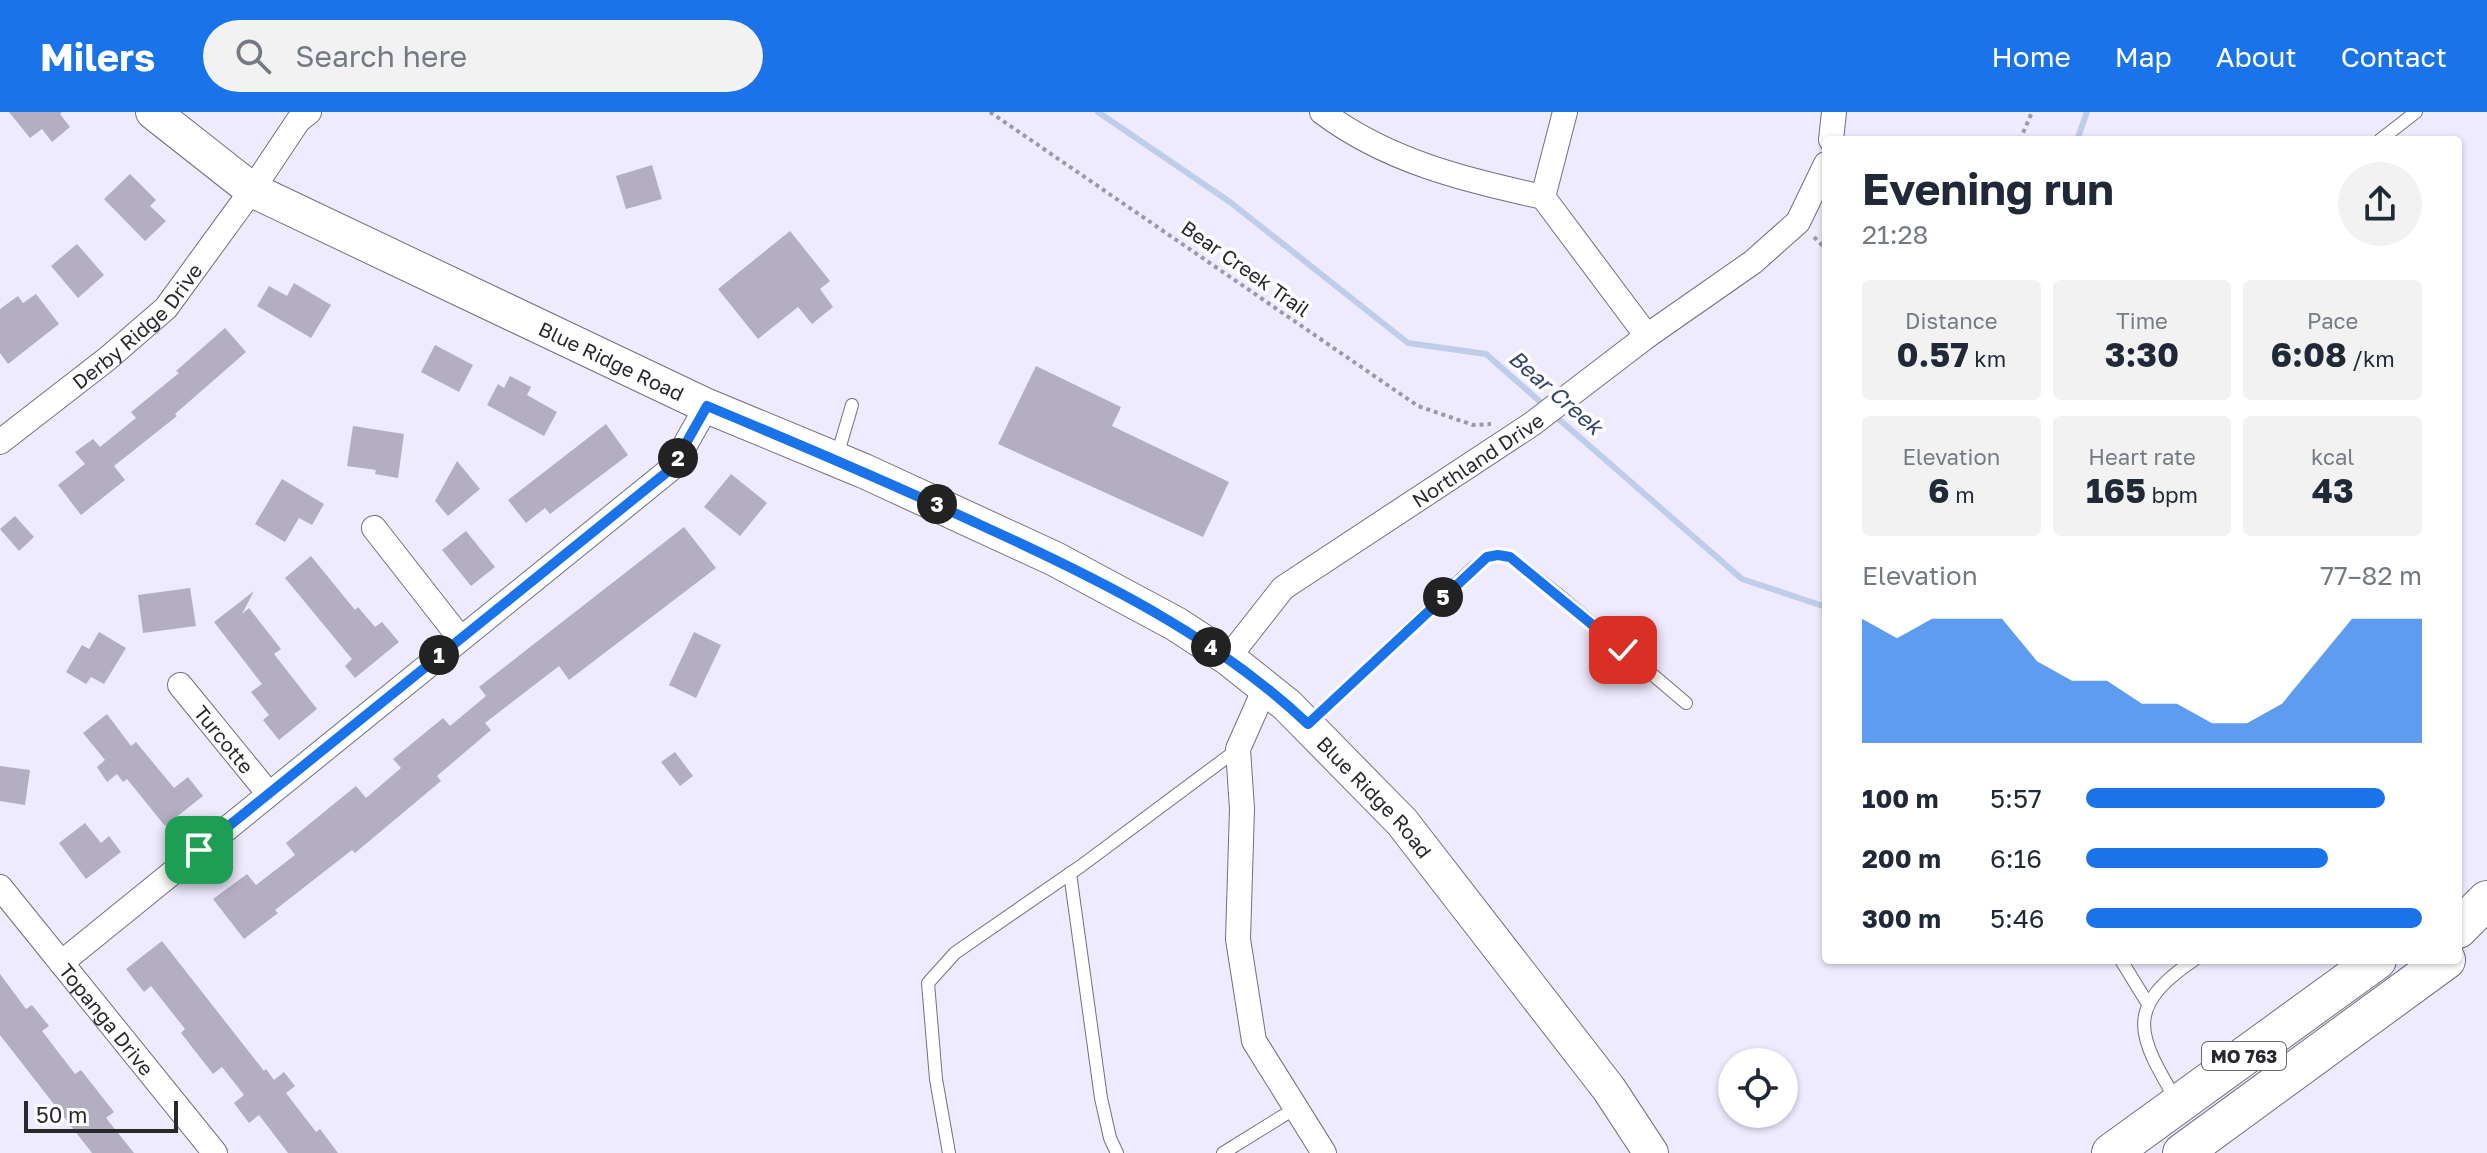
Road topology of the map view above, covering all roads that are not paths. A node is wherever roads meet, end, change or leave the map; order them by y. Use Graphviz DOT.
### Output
graph roads {
  1 [pos="153,112"];
  2 [pos="309,112"];
  3 [pos="1322,112"];
  4 [pos="1565,112"];
  5 [pos="1834,112"];
  6 [pos="2416,112"];
  7 [pos="1831,136"];
  8 [pos="2385,136"];
  9 [pos="1822,172"];
  10 [pos="252,190"];
  11 [pos="1543,197"];
  12 [pos="1647,336"];
  13 [pos="852,405"];
  14 [pos="707,406"];
  15 [pos="0,442"];
  16 [pos="836,459"];
  17 [pos="374,528"];
  18 [pos="460,638"];
  19 [pos="1228,658"];
  20 [pos="180,685"];
  21 [pos="1265,688"];
  22 [pos="1686,703"];
  23 [pos="1308,724"];
  24 [pos="1238,749"];
  25 [pos="269,794"];
  26 [pos="1070,873"];
  27 [pos="2487,880"];
  28 [pos="0,887"];
  29 [pos="2462,898"];
  30 [pos="2487,900"];
  31 [pos="2462,925"];
  32 [pos="2487,930"];
  33 [pos="2462,947"];
  34 [pos="61,963"];
  35 [pos="2123,964"];
  36 [pos="2189,964"];
  37 [pos="2372,964"];
  38 [pos="2385,964"];
  39 [pos="2438,964"];
  40 [pos="2148,1004"];
  41 [pos="2178,1105"];
  42 [pos="1294,1109"];
  43 [pos="2198,1145"];
  44 [pos="215,1153"];
  45 [pos="949,1153"];
  46 [pos="1117,1153"];
  47 [pos="1223,1153"];
  48 [pos="1324,1153"];
  49 [pos="1651,1153"];
  50 [pos="2111,1153"];
  1 -- 10 [label="street, Blue Ridge Road"];
  2 -- 10 [label="street, Derby Ridge Drive"];
  3 -- 11 [label="street"];
  4 -- 11 [label="street"];
  5 -- 7 [label="street"];
  6 -- 8 [label="lane"];
  9 -- 12 [label="street, Northland Drive"];
  10 -- 14 [label="street, Blue Ridge Road"];
  10 -- 15 [label="street, Derby Ridge Drive"];
  11 -- 12 [label="street"];
  12 -- 19 [label="street, Northland Drive"];
  13 -- 16 [label="lane"];
  14 -- 16 [label="street, Blue Ridge Road"];
  14 -- 18 [label="street"];
  16 -- 19 [label="street, Blue Ridge Road"];
  17 -- 18 [label="street"];
  18 -- 25 [label="street"];
  19 -- 21 [label="street, Blue Ridge Road"];
  20 -- 25 [label="street, Turcotte"];
  21 -- 23 [label="street, Blue Ridge Road"];
  21 -- 24 [label="street"];
  22 -- 23 [label="lane"];
  23 -- 49 [label="street, Blue Ridge Road"];
  24 -- 26 [label="lane"];
  24 -- 42 [label="street"];
  25 -- 34 [label="street"];
  26 -- 45 [label="lane"];
  26 -- 46 [label="lane"];
  27 -- 29 [label="main road"];
  28 -- 34 [label="street, Topanga Drive"];
  30 -- 31 [label="main road"];
  32 -- 33 [label="main road, MO 763"];
  34 -- 44 [label="street, Topanga Drive"];
  35 -- 40 [label="lane"];
  36 -- 40 [label="lane"];
  37 -- 41 [label="main road, MO 763"];
  38 -- 43 [label="main road"];
  39 -- 43 [label="main road, MO 763"];
  40 -- 41 [label="lane"];
  41 -- 50 [label="main road, MO 763"];
  42 -- 47 [label="lane"];
  42 -- 48 [label="street"];
}
